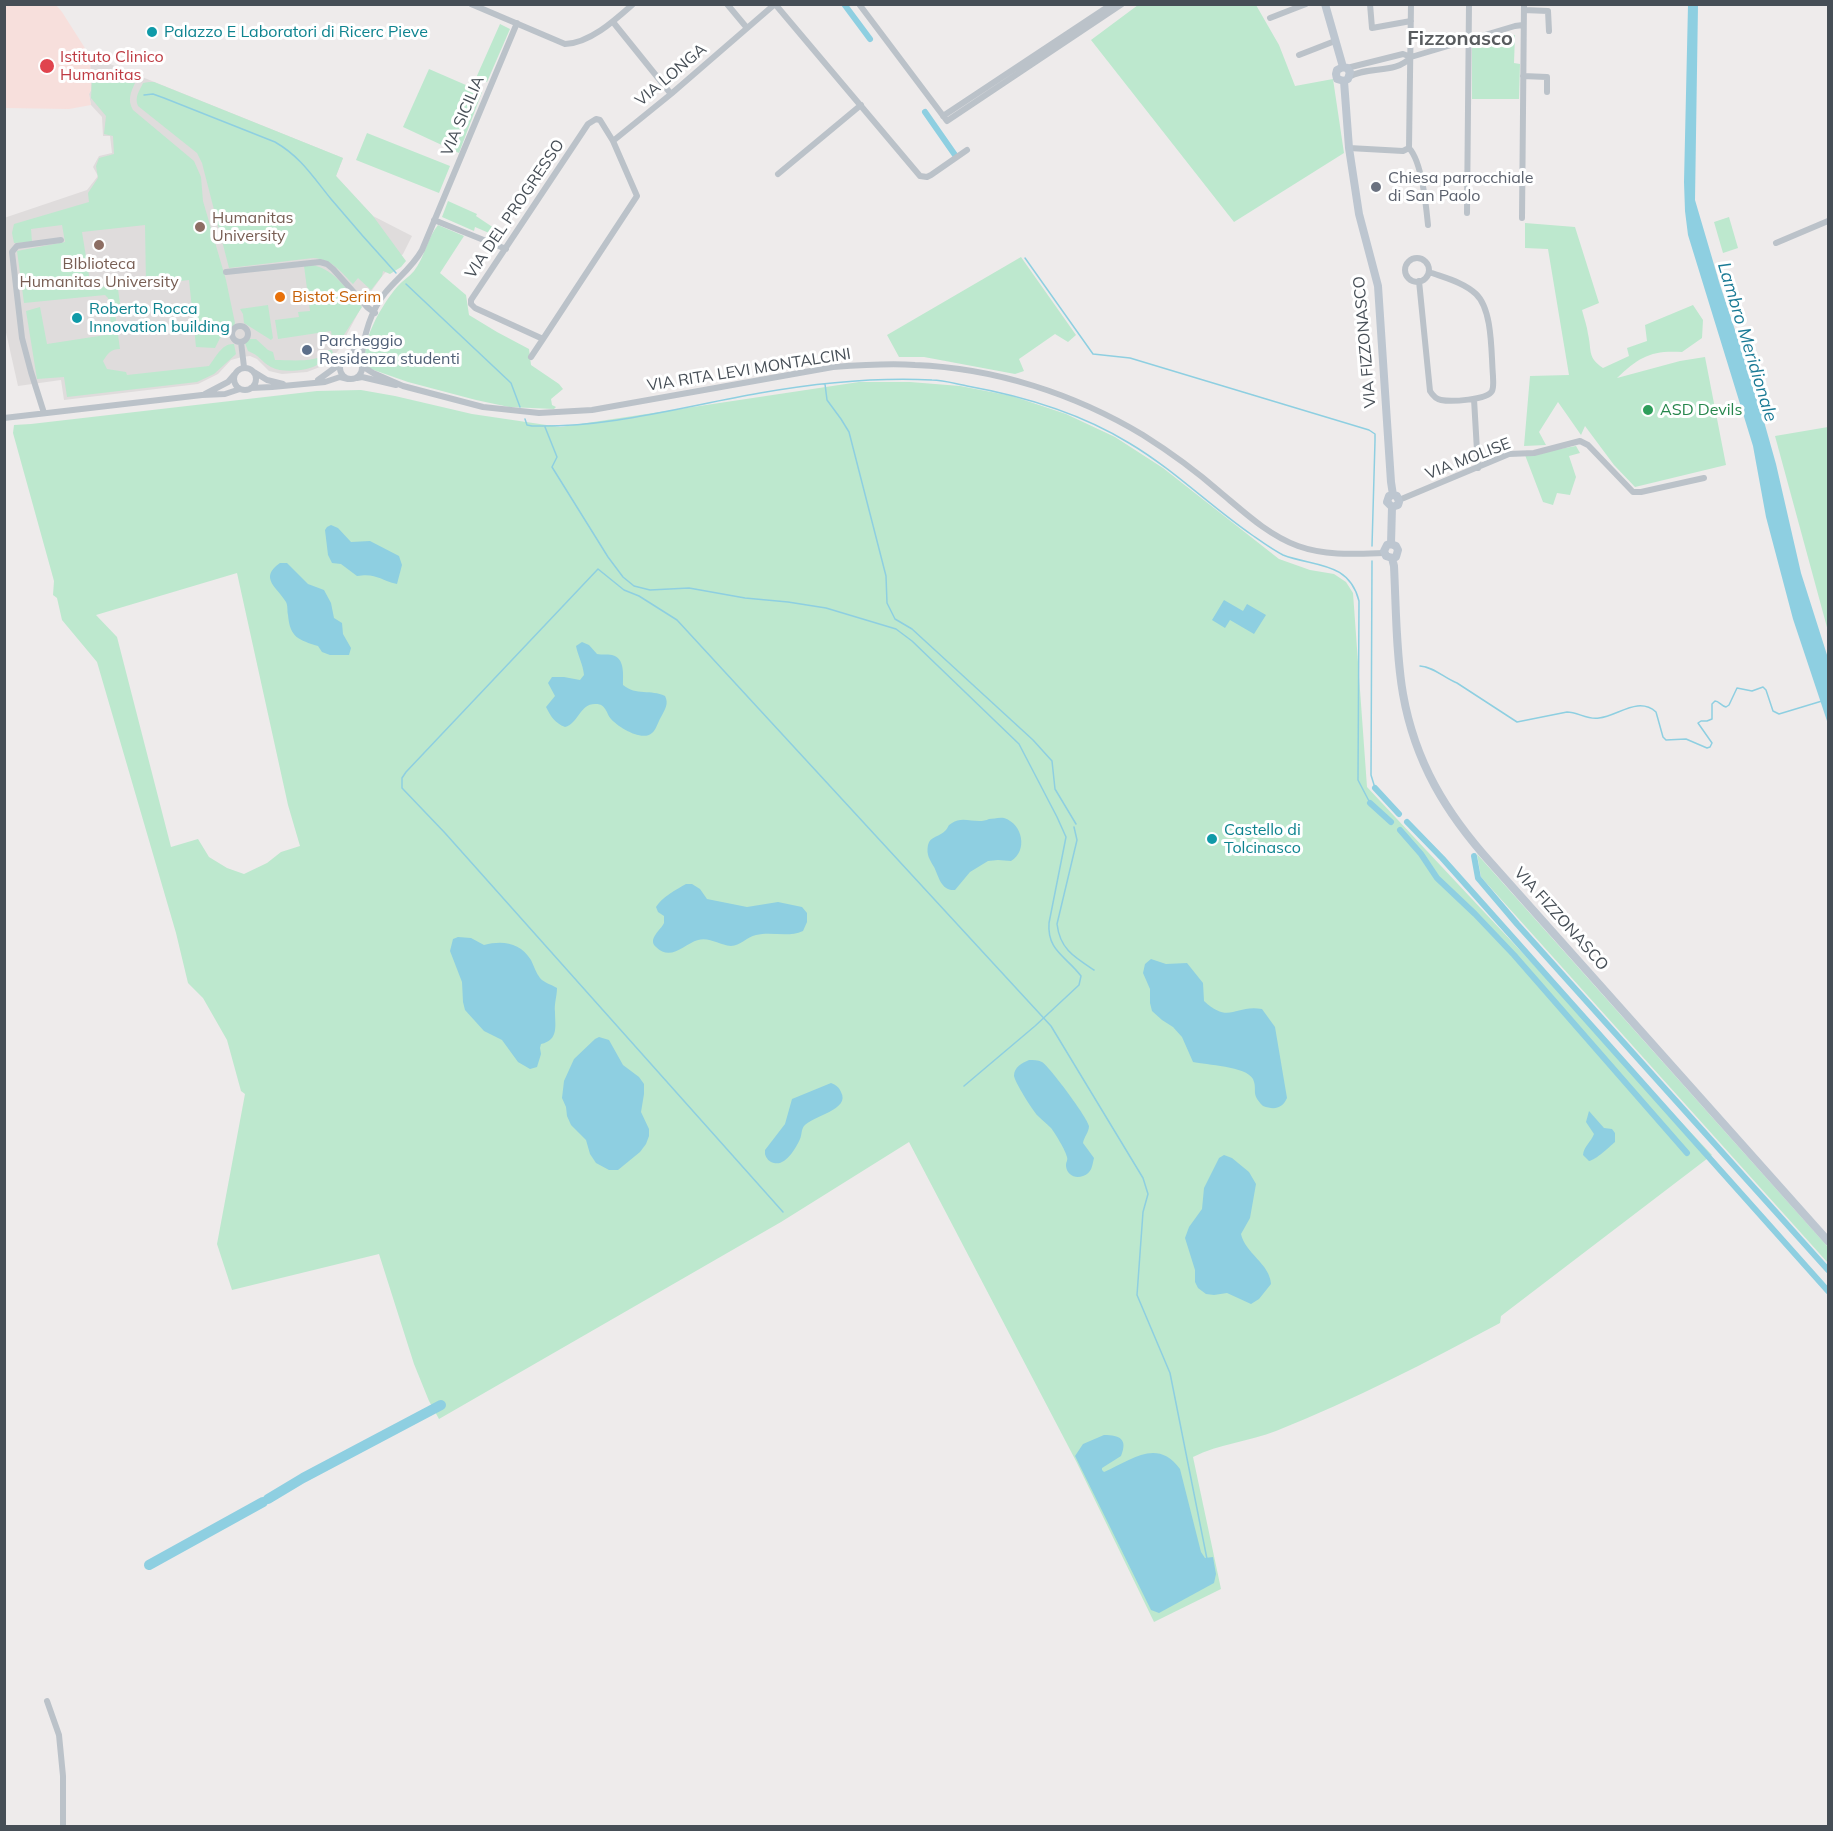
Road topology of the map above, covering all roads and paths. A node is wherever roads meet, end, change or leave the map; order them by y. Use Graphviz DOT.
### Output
graph roads {
  1 [pos="471,4"];
  2 [pos="633,4"];
  3 [pos="727,4"];
  4 [pos="775,4"];
  5 [pos="859,4"];
  6 [pos="1112,4"];
  7 [pos="1122,4"];
  8 [pos="1306,4"];
  9 [pos="1325,4"];
  10 [pos="1370,4"];
  11 [pos="1411,4"];
  12 [pos="1469,4"];
  13 [pos="1290,7"];
  14 [pos="1524,7"];
  15 [pos="1270,18"];
  16 [pos="1411,21"];
  17 [pos="613,22"];
  18 [pos="517,23"];
  19 [pos="1523,25"];
  20 [pos="747,28"];
  21 [pos="1079,30"];
  22 [pos="1549,32"];
  23 [pos="1468,39"];
  24 [pos="1335,41"];
  25 [pos="1299,55"];
  26 [pos="1410,57"];
  27 [pos="1346,73"];
  28 [pos="1523,76"];
  29 [pos="1546,92"];
  30 [pos="671,94"];
  31 [pos="861,105"];
  32 [pos="613,141"];
  33 [pos="1349,148"];
  34 [pos="1409,148"];
  35 [pos="967,150"];
  36 [pos="778,174"];
  37 [pos="1467,213"];
  38 [pos="1522,218"];
  39 [pos="434,219"];
  40 [pos="1828,221"];
  41 [pos="1428,225"];
  42 [pos="61,240"];
  43 [pos="1776,243"];
  44 [pos="506,249"];
  45 [pos="226,272"];
  46 [pos="1429,272"];
  47 [pos="1419,281"];
  48 [pos="375,313"];
  49 [pos="543,339"];
  50 [pos="363,341"];
  51 [pos="241,342"];
  52 [pos="348,357"];
  53 [pos="531,357"];
  54 [pos="340,364"];
  55 [pos="361,364"];
  56 [pos="244,367"];
  57 [pos="253,371"];
  58 [pos="234,374"];
  59 [pos="352,378"];
  60 [pos="314,382"];
  61 [pos="290,385"];
  62 [pos="403,386"];
  63 [pos="251,388"];
  64 [pos="240,389"];
  65 [pos="202,395"];
  66 [pos="1474,399"];
  67 [pos="44,413"];
  68 [pos="4,418"];
  69 [pos="1478,468"];
  70 [pos="1704,478"];
  71 [pos="1396,497"];
  72 [pos="1391,544"];
  73 [pos="1381,553"];
  74 [pos="1392,558"];
  75 [pos="1828,1241"];
  76 [pos="47,1701"];
  77 [pos="63,1827"];
  1 -- 18 [label="street"];
  2 -- 17 [label="street"];
  3 -- 20 [label="street"];
  4 -- 20 [label="street, VIA LONGA"];
  4 -- 31 [label="street"];
  5 -- 21 [label="street"];
  6 -- 21 [label="street"];
  7 -- 21 [label="street"];
  8 -- 13 [label="street"];
  9 -- 24 [label="main road, VIA FIZZONASCO"];
  10 -- 16 [label="street"];
  11 -- 16 [label="street"];
  12 -- 23 [label="street"];
  13 -- 15 [label="street"];
  14 -- 19 [label="street"];
  14 -- 22 [label="street"];
  16 -- 26 [label="street"];
  17 -- 18 [label="street"];
  17 -- 30 [label="street"];
  18 -- 39 [label="street, VIA SICILIA"];
  19 -- 23 [label="street"];
  19 -- 28 [label="street"];
  20 -- 30 [label="street, VIA LONGA"];
  23 -- 26 [label="street"];
  23 -- 37 [label="street"];
  24 -- 25 [label="street"];
  24 -- 27 [label="main road, VIA FIZZONASCO"];
  26 -- 27 [label="street"];
  26 -- 34 [label="street"];
  27 -- 33 [label="main road, VIA FIZZONASCO"];
  28 -- 29 [label="street"];
  28 -- 38 [label="street"];
  30 -- 32 [label="street, VIA LONGA"];
  31 -- 35 [label="street"];
  31 -- 36 [label="street"];
  32 -- 44 [label="street, VIA DEL PROGRESSO"];
  32 -- 49 [label="street"];
  33 -- 34 [label="street"];
  33 -- 71 [label="main road, VIA FIZZONASCO"];
  34 -- 41 [label="street"];
  39 -- 44 [label="street"];
  39 -- 48 [label="street, VIA SICILIA"];
  40 -- 43 [label="street"];
  42 -- 67 [label="street"];
  44 -- 49 [label="street, VIA DEL PROGRESSO"];
  45 -- 48 [label="street"];
  46 -- 47 [label="street"];
  46 -- 47 [label="street"];
  46 -- 66 [label="street"];
  47 -- 66 [label="street"];
  48 -- 50 [label="street, VIA SICILIA"];
  49 -- 53 [label="street"];
  50 -- 52 [label="street"];
  50 -- 55 [label="street"];
  51 -- 56 [label="street"];
  52 -- 54 [label="street, VIA RITA LEVI MONTALCINI"];
  52 -- 55 [label="street, VIA RITA LEVI MONTALCINI"];
  54 -- 59 [label="street"];
  54 -- 60 [label="street, VIA RITA LEVI MONTALCINI"];
  55 -- 59 [label="street"];
  55 -- 62 [label="street, VIA RITA LEVI MONTALCINI"];
  56 -- 57 [label="street, VIA RITA LEVI MONTALCINI"];
  56 -- 58 [label="street, VIA RITA LEVI MONTALCINI"];
  57 -- 61 [label="street, VIA RITA LEVI MONTALCINI"];
  57 -- 63 [label="street"];
  58 -- 64 [label="street"];
  58 -- 65 [label="street, VIA RITA LEVI MONTALCINI"];
  59 -- 60 [label="street, VIA RITA LEVI MONTALCINI"];
  59 -- 62 [label="street, VIA RITA LEVI MONTALCINI"];
  60 -- 61 [label="street, VIA RITA LEVI MONTALCINI"];
  61 -- 63 [label="street, VIA RITA LEVI MONTALCINI"];
  62 -- 73 [label="street, VIA RITA LEVI MONTALCINI"];
  63 -- 64 [label="street, VIA RITA LEVI MONTALCINI"];
  64 -- 65 [label="street, VIA RITA LEVI MONTALCINI"];
  65 -- 67 [label="street, VIA RITA LEVI MONTALCINI"];
  66 -- 69 [label="street"];
  67 -- 68 [label="street, VIA RITA LEVI MONTALCINI"];
  69 -- 70 [label="street, VIA MOLISE"];
  69 -- 71 [label="street, VIA MOLISE"];
  71 -- 72 [label="main road, VIA FIZZONASCO"];
  72 -- 73 [label="main road"];
  72 -- 74 [label="main road"];
  73 -- 74 [label="main road"];
  74 -- 75 [label="main road, VIA FIZZONASCO"];
  76 -- 77 [label="street"];
}
